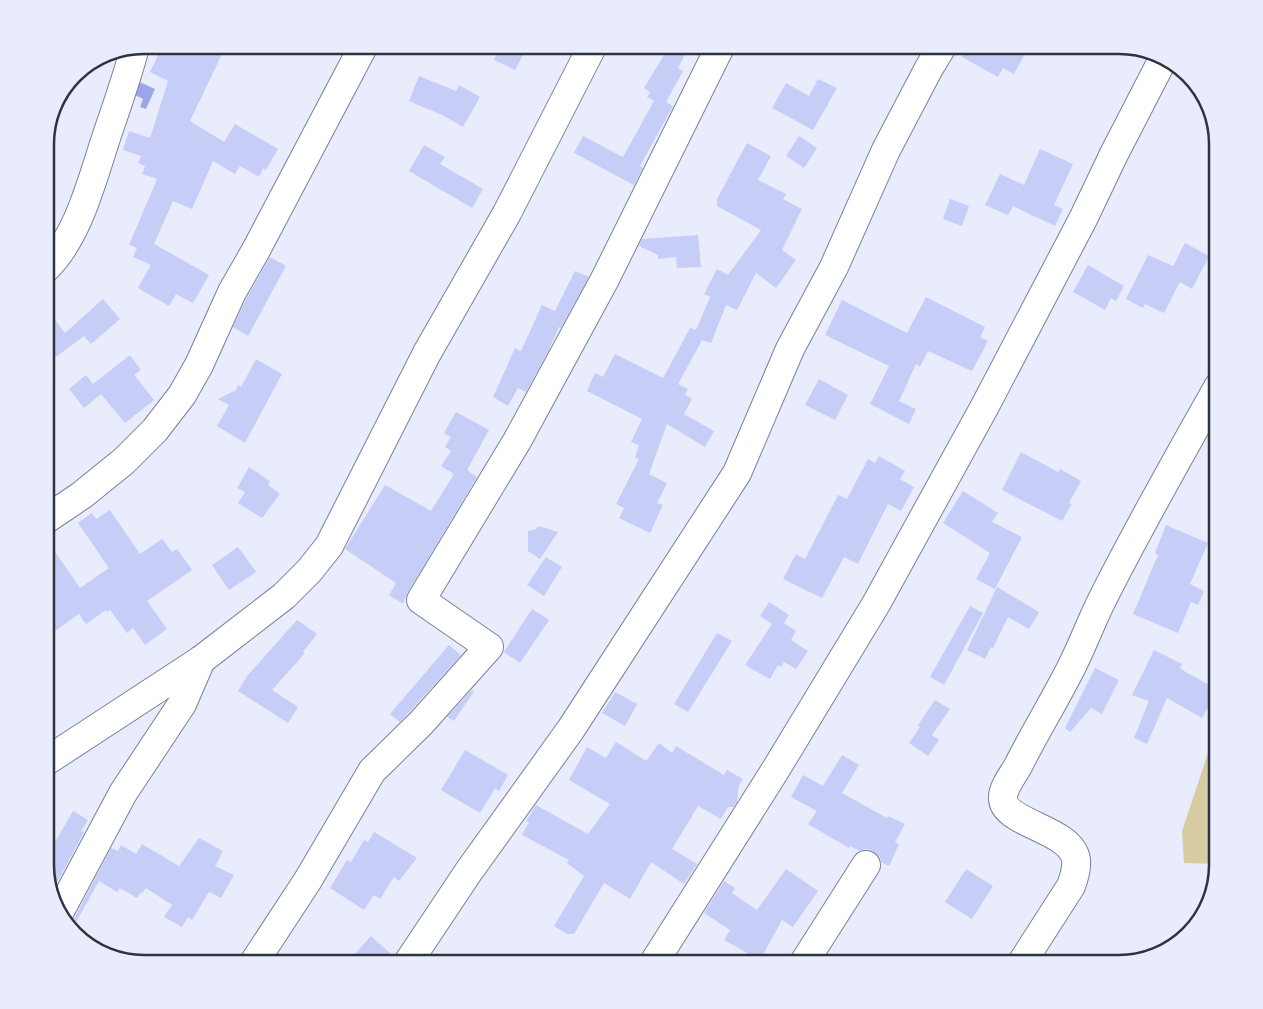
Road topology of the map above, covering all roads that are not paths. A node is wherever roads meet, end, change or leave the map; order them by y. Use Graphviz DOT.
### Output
graph roads {
  1 [pos="133,54"];
  2 [pos="359,54"];
  3 [pos="587,54"];
  4 [pos="717,54"];
  5 [pos="938,54"];
  6 [pos="1160,64"];
  7 [pos="54,258"];
  8 [pos="1209,403"];
  9 [pos="54,514"];
  10 [pos="201,660"];
  11 [pos="54,756"];
  12 [pos="866,865"];
  13 [pos="63,905"];
  14 [pos="259,955"];
  15 [pos="414,955"];
  16 [pos="659,955"];
  17 [pos="809,955"];
  18 [pos="1027,955"];
  1 -- 7 [label="street"];
  2 -- 9 [label="street"];
  3 -- 10 [label="street"];
  4 -- 14 [label="street"];
  5 -- 15 [label="street"];
  6 -- 16 [label="street"];
  8 -- 18 [label="street"];
  10 -- 11 [label="street"];
  10 -- 13 [label="street"];
  12 -- 17 [label="street"];
}
